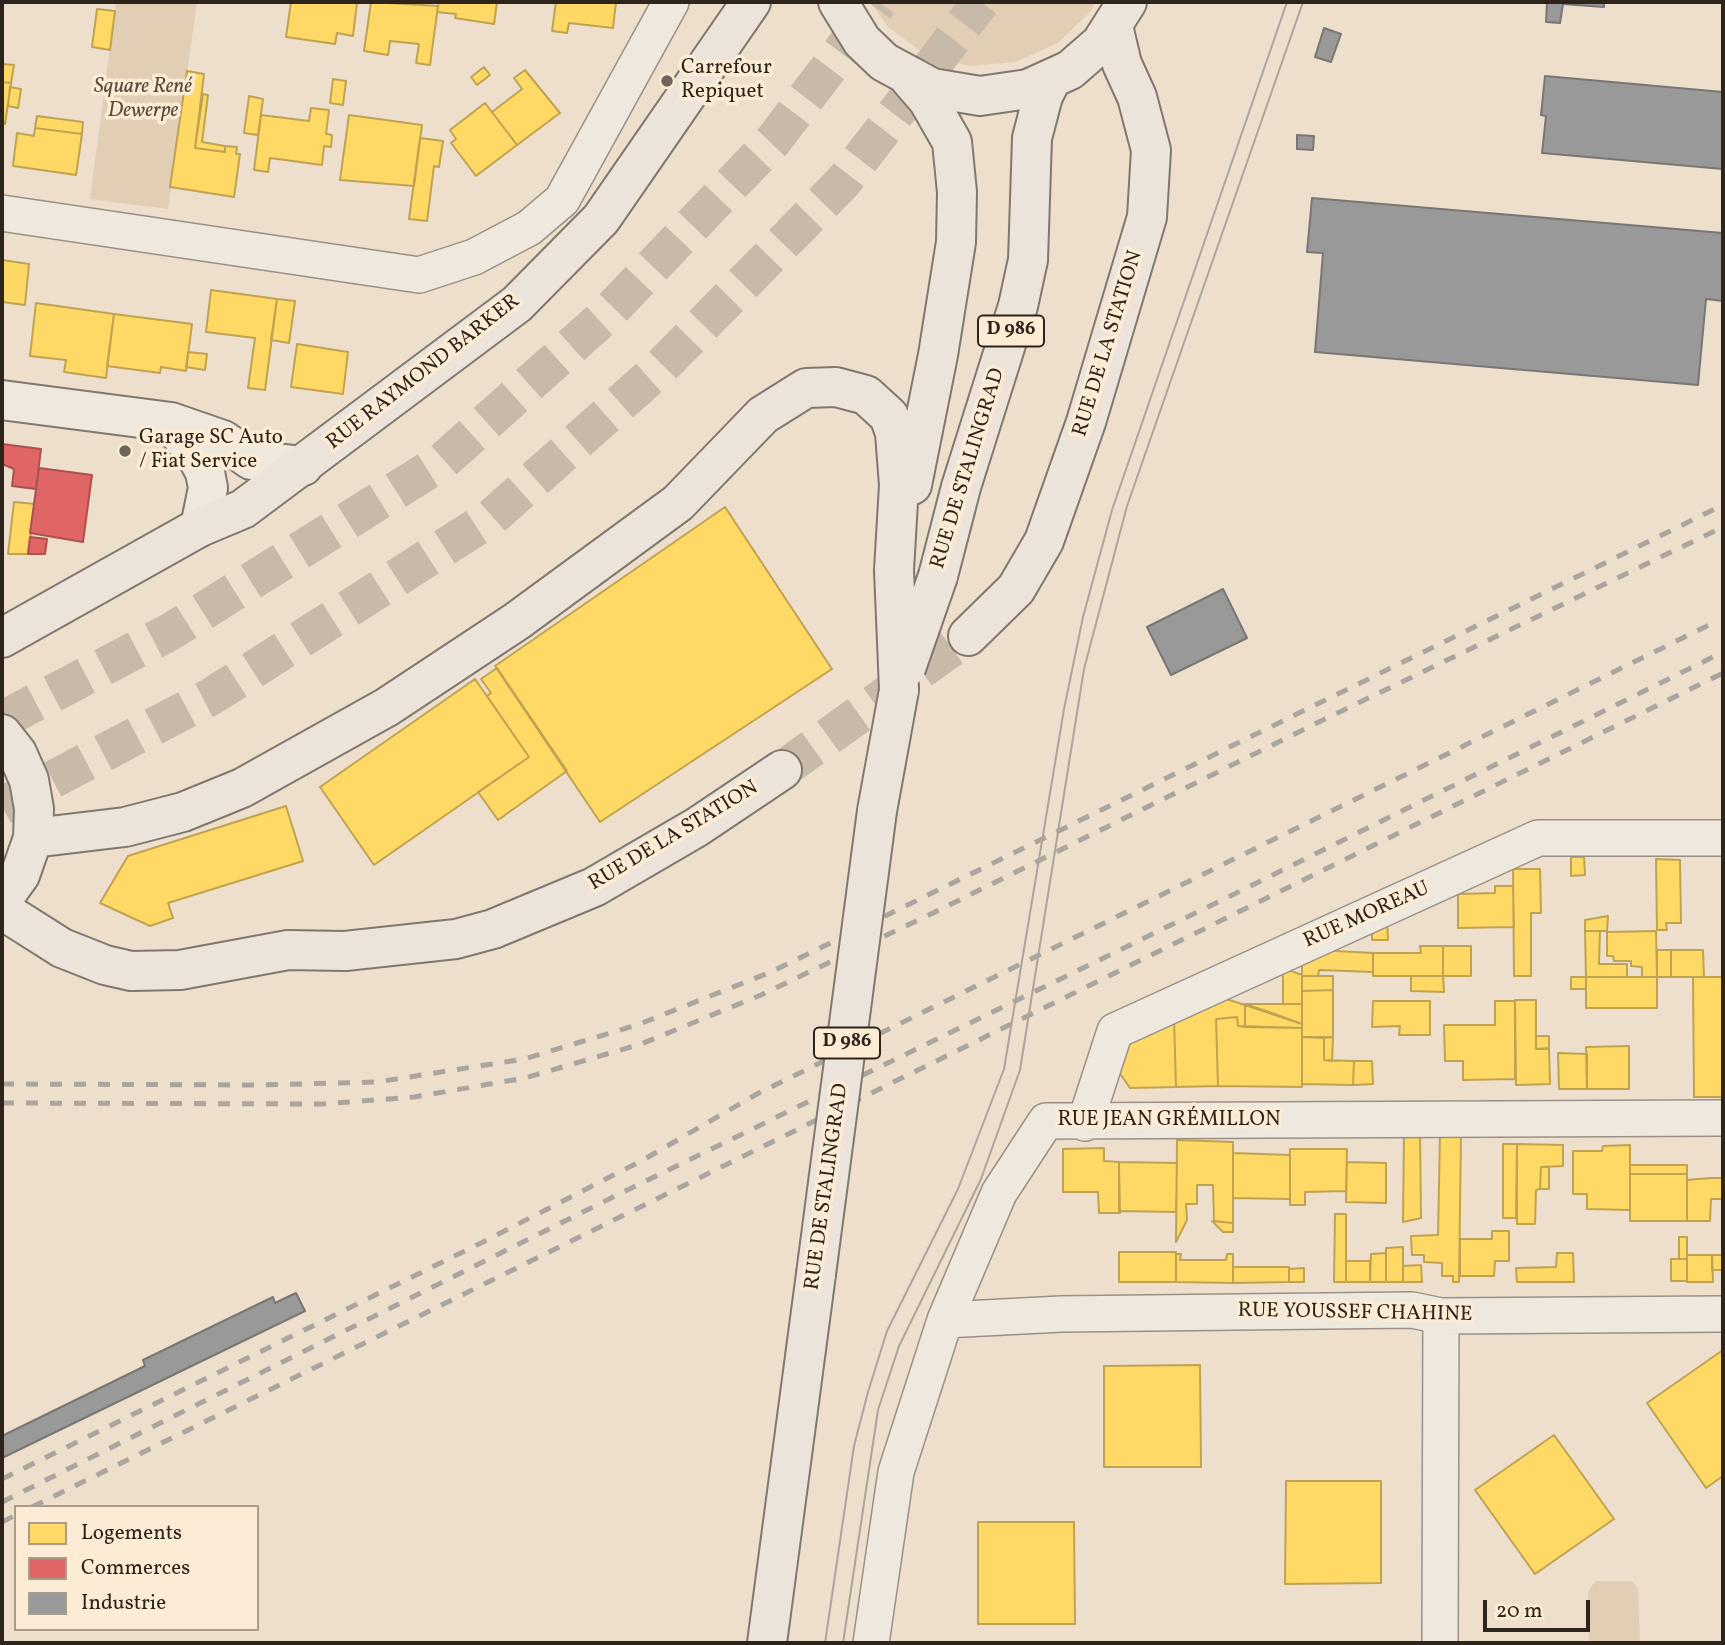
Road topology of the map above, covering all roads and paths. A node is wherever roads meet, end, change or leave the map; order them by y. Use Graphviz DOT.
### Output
graph roads {
  1 [pos="671,2"];
  2 [pos="751,2"];
  3 [pos="838,2"];
  4 [pos="1120,14"];
  5 [pos="909,78"];
  6 [pos="1051,80"];
  7 [pos="2,213"];
  8 [pos="2,400"];
  9 [pos="171,422"];
  10 [pos="303,466"];
  11 [pos="200,527"];
  12 [pos="894,570"];
  13 [pos="968,636"];
  14 [pos="2,638"];
  15 [pos="899,690"];
  16 [pos="2,734"];
  17 [pos="782,770"];
  18 [pos="33,838"];
  19 [pos="1723,838"];
  20 [pos="2,900"];
  21 [pos="2,910"];
  22 [pos="1723,1118"];
  23 [pos="1085,1123"];
  24 [pos="1723,1314"];
  25 [pos="1441,1316"];
  26 [pos="945,1320"];
  27 [pos="766,1643"];
  28 [pos="871,1643"];
  29 [pos="1440,1643"];
  1 -- 7 [label="street"];
  2 -- 10 [label="main road, RUE RAYMOND BARKER"];
  3 -- 5 [label="main road"];
  4 -- 6 [label="main road"];
  4 -- 13 [label="main road, RUE DE LA STATION"];
  5 -- 6 [label="main road"];
  5 -- 12 [label="main road, RUE DE STALINGRAD"];
  6 -- 15 [label="main road, RUE DE STALINGRAD / D 986, bridge"];
  8 -- 9 [label="street"];
  9 -- 10 [label="street"];
  9 -- 11 [label="street"];
  10 -- 11 [label="main road, RUE RAYMOND BARKER"];
  11 -- 14 [label="main road, RUE RAYMOND BARKER"];
  12 -- 15 [label="main road, RUE DE STALINGRAD, bridge"];
  12 -- 18 [label="main road"];
  15 -- 27 [label="main road, RUE DE STALINGRAD / D 986, bridge"];
  16 -- 18 [label="main road"];
  17 -- 21 [label="main road, RUE DE LA STATION"];
  18 -- 20 [label="main road"];
  19 -- 23 [label="street, RUE MOREAU"];
  22 -- 23 [label="street, RUE JEAN GRÉMILLON"];
  23 -- 26 [label="street, RUE JEAN GRÉMILLON"];
  24 -- 25 [label="street, RUE YOUSSEF CHAHINE"];
  25 -- 26 [label="street, RUE YOUSSEF CHAHINE"];
  25 -- 29 [label="street"];
  26 -- 28 [label="street, RUE JEAN GRÉMILLON"];
}
